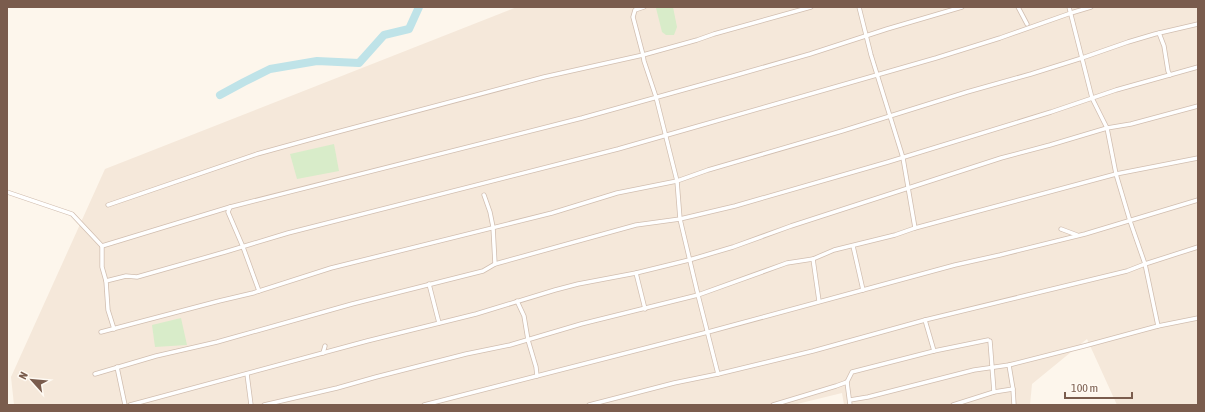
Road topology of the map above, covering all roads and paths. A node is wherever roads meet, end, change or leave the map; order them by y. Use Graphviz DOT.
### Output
graph roads {
  1 [pos="631,7"];
  2 [pos="644,7"];
  3 [pos="789,7"];
  4 [pos="811,7"];
  5 [pos="859,7"];
  6 [pos="962,7"];
  7 [pos="1018,7"];
  8 [pos="1070,7"];
  9 [pos="1091,7"];
  10 [pos="791,13"];
  11 [pos="1071,13"];
  12 [pos="634,14"];
  13 [pos="1026,24"];
  14 [pos="1198,24"];
  15 [pos="1159,33"];
  16 [pos="865,36"];
  17 [pos="643,55"];
  18 [pos="1082,58"];
  19 [pos="1198,67"];
  20 [pos="877,75"];
  21 [pos="1170,75"];
  22 [pos="656,97"];
  23 [pos="1092,98"];
  24 [pos="1198,106"];
  25 [pos="890,116"];
  26 [pos="1107,128"];
  27 [pos="666,135"];
  28 [pos="903,158"];
  29 [pos="1198,158"];
  30 [pos="1116,174"];
  31 [pos="677,181"];
  32 [pos="909,188"];
  33 [pos="7,192"];
  34 [pos="484,195"];
  35 [pos="1198,200"];
  36 [pos="108,205"];
  37 [pos="230,207"];
  38 [pos="680,219"];
  39 [pos="1130,221"];
  40 [pos="493,227"];
  41 [pos="915,228"];
  42 [pos="1061,229"];
  43 [pos="1078,236"];
  44 [pos="102,246"];
  45 [pos="853,246"];
  46 [pos="243,247"];
  47 [pos="1198,247"];
  48 [pos="813,259"];
  49 [pos="689,260"];
  50 [pos="494,264"];
  51 [pos="1145,264"];
  52 [pos="636,273"];
  53 [pos="106,281"];
  54 [pos="429,284"];
  55 [pos="863,290"];
  56 [pos="259,291"];
  57 [pos="698,295"];
  58 [pos="517,301"];
  59 [pos="819,301"];
  60 [pos="645,309"];
  61 [pos="1198,318"];
  62 [pos="925,320"];
  63 [pos="439,323"];
  64 [pos="1158,326"];
  65 [pos="114,329"];
  66 [pos="101,332"];
  67 [pos="708,332"];
  68 [pos="528,340"];
  69 [pos="325,346"];
  70 [pos="934,351"];
  71 [pos="323,353"];
  72 [pos="1009,365"];
  73 [pos="992,367"];
  74 [pos="117,368"];
  75 [pos="95,374"];
  76 [pos="247,374"];
  77 [pos="718,374"];
  78 [pos="537,376"];
  79 [pos="847,382"];
  80 [pos="1013,389"];
  81 [pos="994,392"];
  82 [pos="850,400"];
  83 [pos="125,405"];
  84 [pos="130,405"];
  85 [pos="251,405"];
  86 [pos="264,405"];
  87 [pos="424,405"];
  88 [pos="589,405"];
  89 [pos="773,405"];
  90 [pos="850,405"];
  91 [pos="953,405"];
  92 [pos="1014,405"];
  1 -- 12 [label="street"];
  2 -- 12 [label="street"];
  3 -- 10 [label="street"];
  4 -- 10 [label="street"];
  5 -- 16 [label="street"];
  6 -- 16 [label="street"];
  7 -- 13 [label="street"];
  8 -- 11 [label="street"];
  9 -- 11 [label="street"];
  10 -- 17 [label="street"];
  11 -- 18 [label="street"];
  11 -- 20 [label="street"];
  12 -- 17 [label="street"];
  14 -- 15 [label="street"];
  15 -- 18 [label="street"];
  15 -- 21 [label="street"];
  16 -- 20 [label="street"];
  16 -- 22 [label="street"];
  17 -- 22 [label="street"];
  17 -- 36 [label="street"];
  18 -- 23 [label="street"];
  18 -- 25 [label="street"];
  19 -- 21 [label="street"];
  20 -- 25 [label="street"];
  20 -- 27 [label="street"];
  21 -- 23 [label="street"];
  22 -- 27 [label="street"];
  22 -- 37 [label="street"];
  23 -- 26 [label="street"];
  23 -- 28 [label="street"];
  24 -- 26 [label="street"];
  25 -- 28 [label="street"];
  25 -- 31 [label="street"];
  26 -- 30 [label="street"];
  26 -- 32 [label="street"];
  27 -- 31 [label="street"];
  27 -- 46 [label="street"];
  28 -- 32 [label="street"];
  28 -- 38 [label="street"];
  29 -- 30 [label="street"];
  30 -- 39 [label="street"];
  30 -- 41 [label="street"];
  31 -- 38 [label="street"];
  31 -- 40 [label="street"];
  32 -- 41 [label="street"];
  32 -- 49 [label="street"];
  33 -- 44 [label="street"];
  34 -- 40 [label="street"];
  35 -- 39 [label="street"];
  37 -- 44 [label="street"];
  37 -- 46 [label="street"];
  38 -- 49 [label="street"];
  38 -- 50 [label="street"];
  39 -- 43 [label="street"];
  39 -- 51 [label="street"];
  40 -- 50 [label="street"];
  40 -- 56 [label="street"];
  41 -- 45 [label="street"];
  42 -- 43 [label="street"];
  43 -- 55 [label="street"];
  44 -- 53 [label="street"];
  45 -- 48 [label="street"];
  45 -- 55 [label="street"];
  46 -- 53 [label="street"];
  46 -- 56 [label="street"];
  47 -- 51 [label="street"];
  48 -- 57 [label="street"];
  48 -- 59 [label="street"];
  49 -- 52 [label="street"];
  49 -- 57 [label="street"];
  50 -- 54 [label="street"];
  51 -- 62 [label="street"];
  51 -- 64 [label="street"];
  52 -- 58 [label="street"];
  52 -- 60 [label="street"];
  53 -- 65 [label="street"];
  54 -- 63 [label="street"];
  54 -- 74 [label="street"];
  55 -- 59 [label="street"];
  56 -- 65 [label="street"];
  57 -- 60 [label="street"];
  57 -- 67 [label="street"];
  58 -- 63 [label="street"];
  58 -- 68 [label="street"];
  59 -- 67 [label="street"];
  60 -- 68 [label="street"];
  61 -- 64 [label="street"];
  62 -- 70 [label="street"];
  62 -- 77 [label="street"];
  63 -- 71 [label="street"];
  64 -- 72 [label="street"];
  65 -- 66 [label="street"];
  67 -- 77 [label="street"];
  67 -- 78 [label="street"];
  68 -- 78 [label="street"];
  68 -- 86 [label="street"];
  69 -- 71 [label="street"];
  70 -- 73 [label="street"];
  70 -- 79 [label="street"];
  71 -- 76 [label="street"];
  72 -- 73 [label="street"];
  72 -- 80 [label="street"];
  73 -- 81 [label="street"];
  73 -- 82 [label="street"];
  74 -- 75 [label="street"];
  74 -- 83 [label="street"];
  76 -- 84 [label="street"];
  76 -- 85 [label="street"];
  77 -- 88 [label="street"];
  78 -- 87 [label="street"];
  79 -- 82 [label="street"];
  79 -- 89 [label="street"];
  80 -- 81 [label="street"];
  80 -- 92 [label="street"];
  81 -- 91 [label="street"];
  82 -- 90 [label="street"];
}
